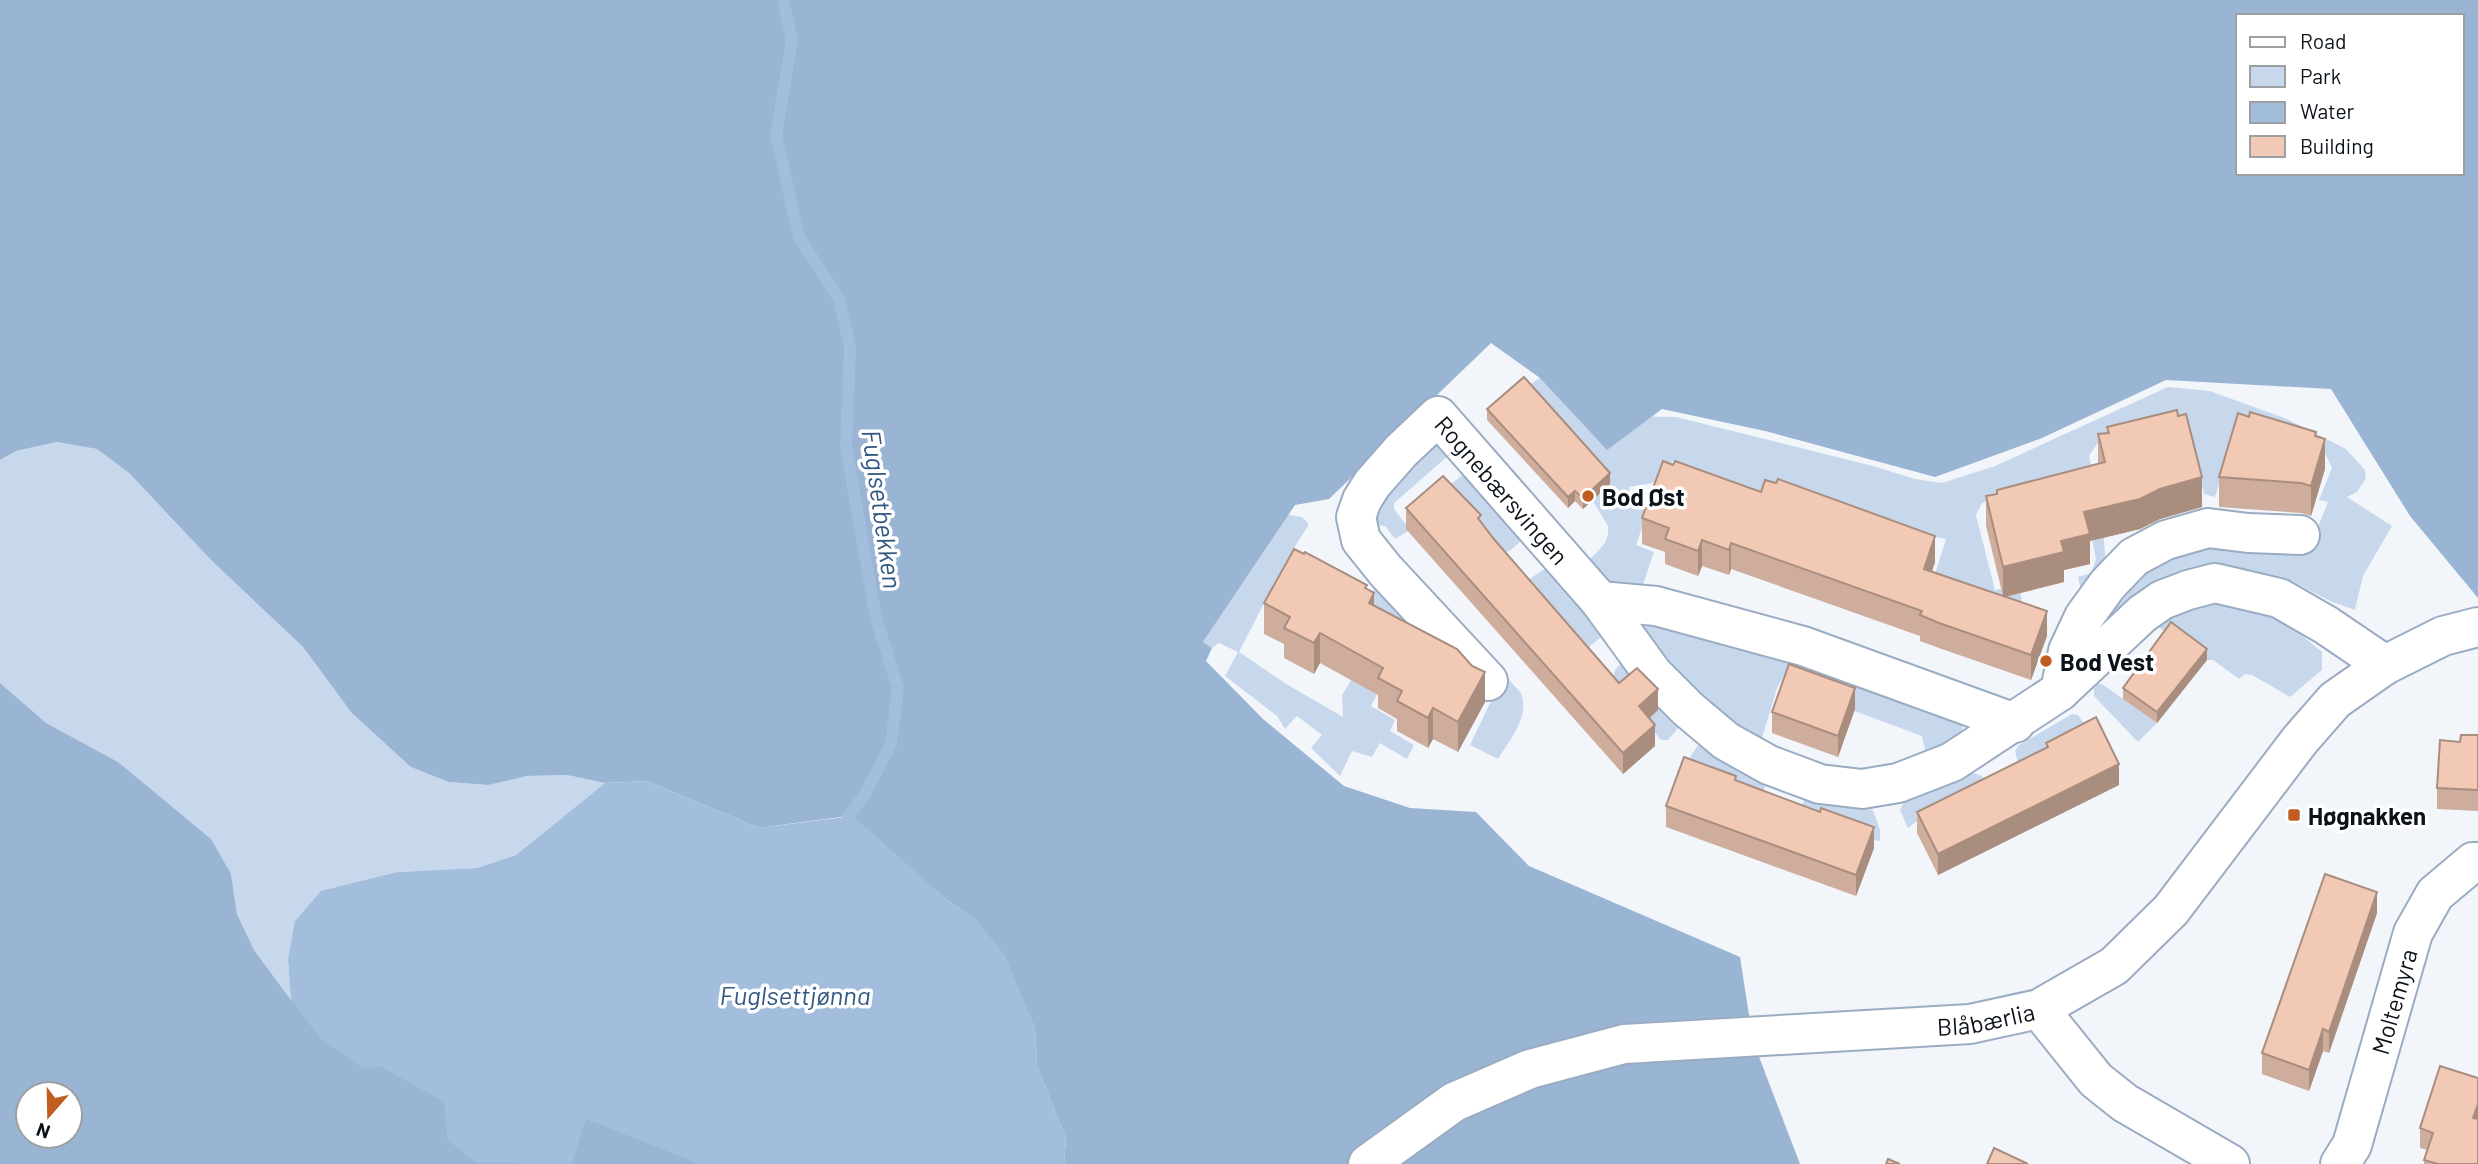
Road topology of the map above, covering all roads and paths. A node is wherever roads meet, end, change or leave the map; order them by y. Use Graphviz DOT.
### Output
graph roads {
  1 [pos="2300,535"];
  2 [pos="1600,601"];
  3 [pos="2478,626"];
  4 [pos="2385,665"];
  5 [pos="1488,681"];
  6 [pos="2060,691"];
  7 [pos="2015,723"];
  8 [pos="2478,862"];
  9 [pos="2039,1009"];
  10 [pos="1368,1164"];
  11 [pos="2230,1164"];
  12 [pos="2340,1164"];
  1 -- 6 [label="street"];
  2 -- 5 [label="street, Rognebærsvingen"];
  2 -- 7 [label="street"];
  2 -- 7 [label="street, Rognebærsvingen"];
  3 -- 4 [label="street, Blåbærlia"];
  4 -- 6 [label="street, Rognebærsvingen"];
  4 -- 9 [label="street, Blåbærlia"];
  6 -- 7 [label="street, Rognebærsvingen"];
  8 -- 12 [label="street, Moltemyra"];
  9 -- 10 [label="street, Blåbærlia"];
  9 -- 11 [label="street"];
}
